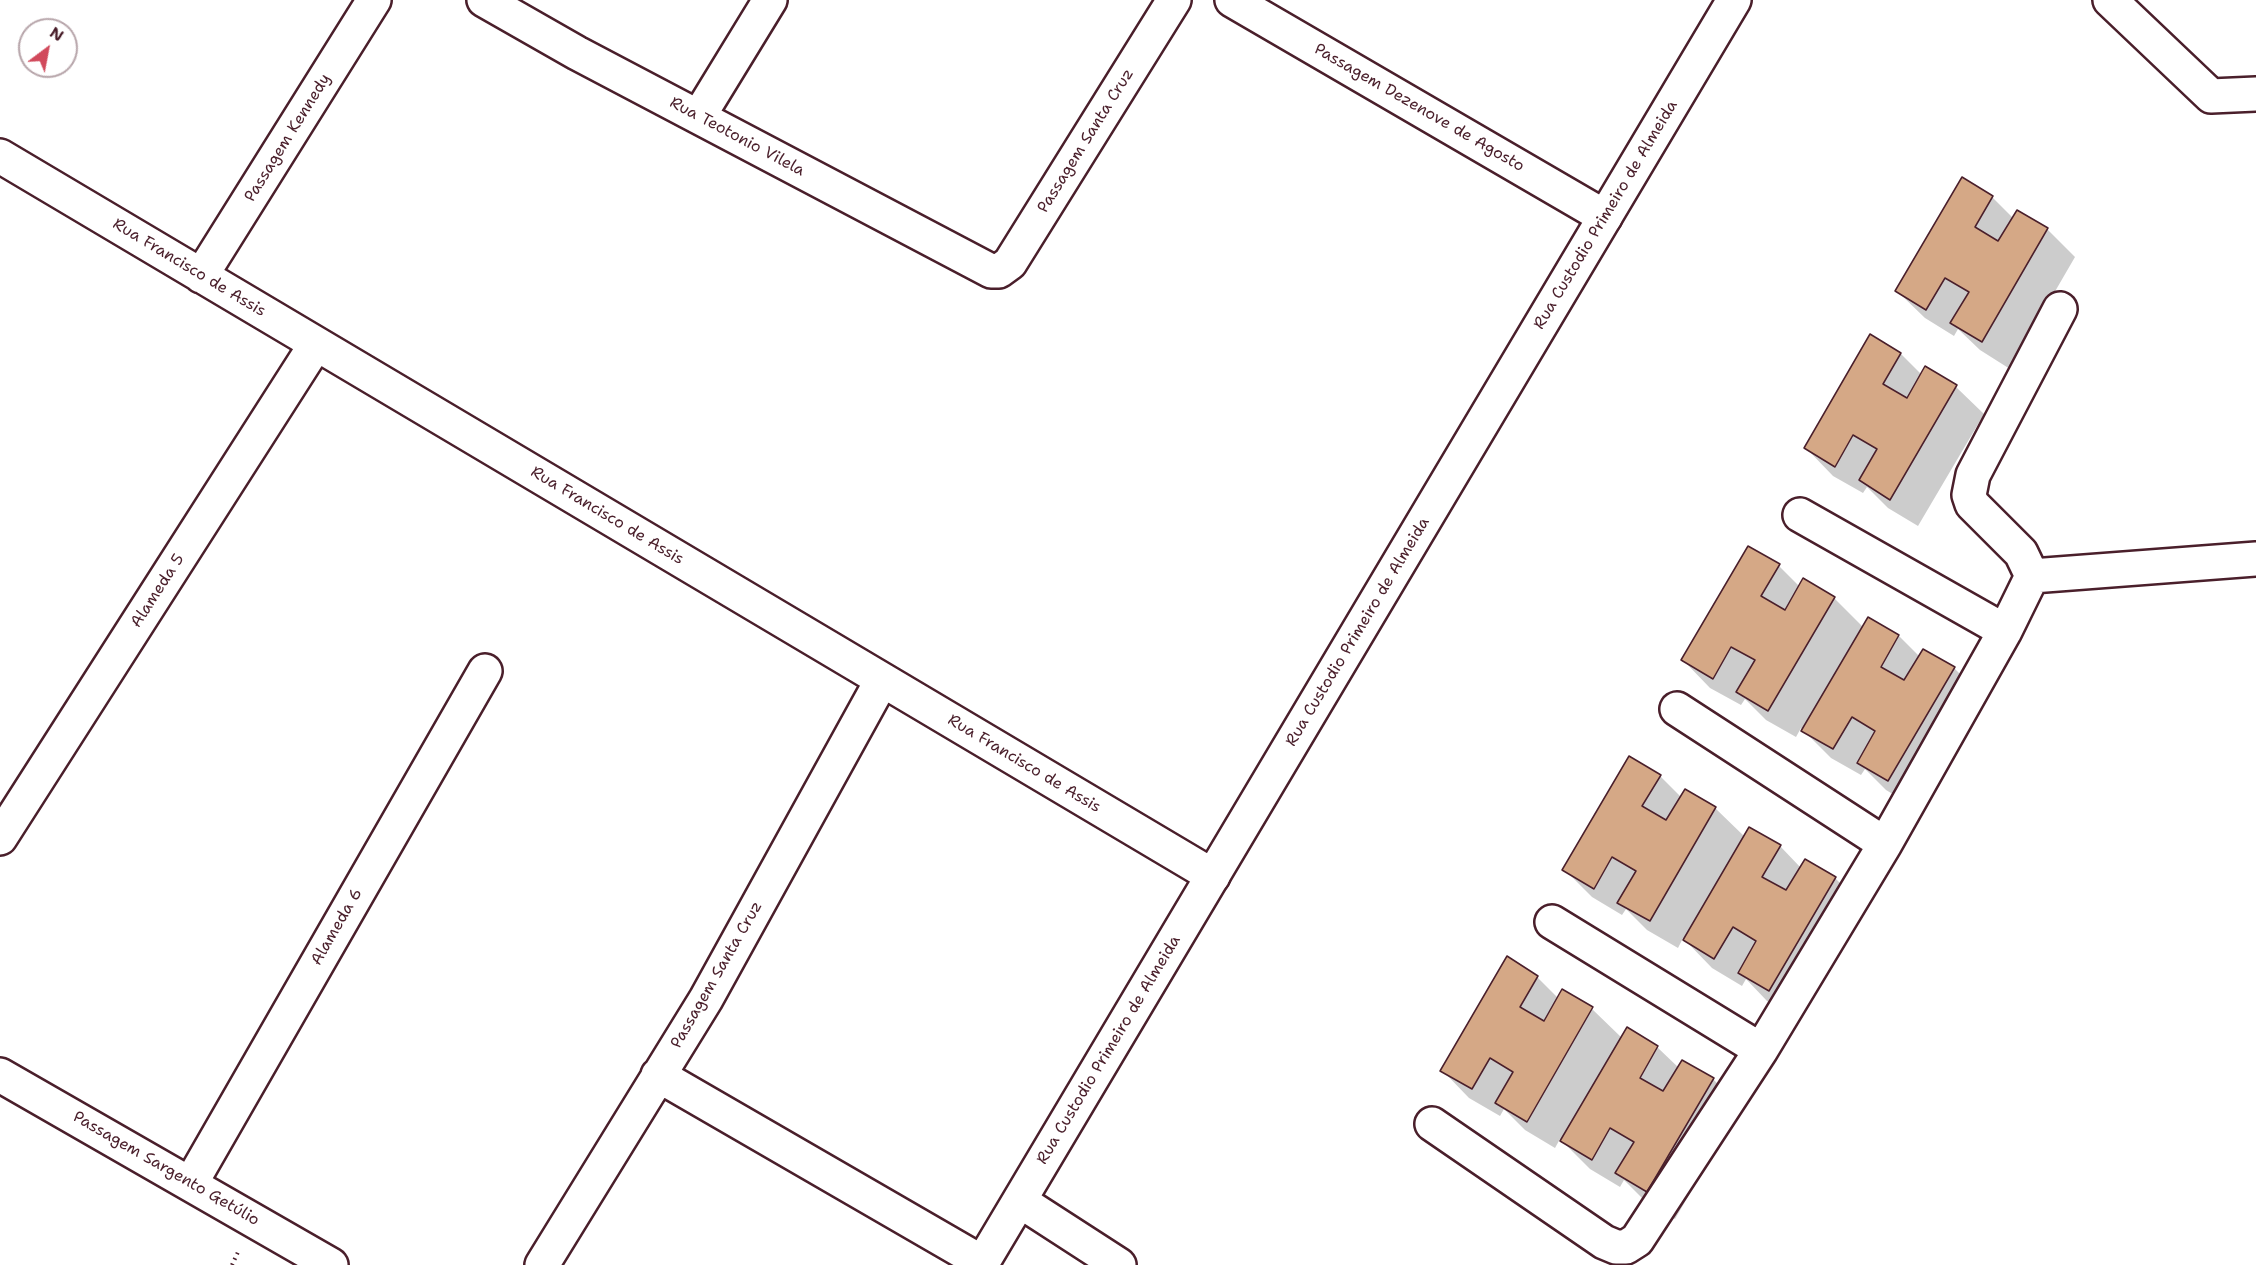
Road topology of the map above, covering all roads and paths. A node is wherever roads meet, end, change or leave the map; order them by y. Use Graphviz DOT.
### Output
graph roads {
  1 [pos="374,0"];
  2 [pos="484,0"];
  3 [pos="770,0"];
  4 [pos="1174,0"];
  5 [pos="1233,0"];
  6 [pos="1734,0"];
  7 [pos="2110,0"];
  8 [pos="2256,94"];
  9 [pos="699,116"];
  10 [pos="0,156"];
  11 [pos="1605,217"];
  12 [pos="991,271"];
  13 [pos="201,276"];
  14 [pos="2060,309"];
  15 [pos="316,344"];
  16 [pos="1800,515"];
  17 [pos="2256,559"];
  18 [pos="2032,576"];
  19 [pos="2005,631"];
  20 [pos="485,672"];
  21 [pos="882,680"];
  22 [pos="1677,709"];
  23 [pos="0,838"];
  24 [pos="1885,844"];
  25 [pos="1213,876"];
  26 [pos="1552,922"];
  27 [pos="1761,1050"];
  28 [pos="0,1075"];
  29 [pos="658,1076"];
  30 [pos="1432,1124"];
  31 [pos="191,1183"];
  32 [pos="1020,1201"];
  33 [pos="982,1264"];
  34 [pos="332,1265"];
  35 [pos="542,1265"];
  36 [pos="1119,1265"];
  1 -- 13 [label="street, Passagem Kennedy"];
  2 -- 9 [label="street, Rua Teotonio Vilela"];
  3 -- 9 [label="street"];
  4 -- 12 [label="street, Passagem Santa Cruz"];
  5 -- 11 [label="street, Passagem Dezenove de Agosto"];
  6 -- 11 [label="street, Rua Custodio Primeiro de Almeida"];
  7 -- 8 [label="street"];
  9 -- 12 [label="street, Rua Teotonio Vilela"];
  10 -- 13 [label="street, Rua Francisco de Assis"];
  11 -- 25 [label="street, Rua Custodio Primeiro de Almeida"];
  13 -- 15 [label="street, Rua Francisco de Assis"];
  14 -- 18 [label="street"];
  15 -- 21 [label="street, Rua Francisco de Assis"];
  15 -- 23 [label="street, Alameda 5"];
  16 -- 19 [label="street"];
  17 -- 18 [label="street"];
  18 -- 19 [label="street"];
  19 -- 24 [label="street"];
  20 -- 31 [label="street, Alameda 6"];
  21 -- 25 [label="street, Rua Francisco de Assis"];
  21 -- 29 [label="street, Passagem Santa Cruz"];
  22 -- 24 [label="street"];
  24 -- 27 [label="street"];
  25 -- 32 [label="street, Rua Custodio Primeiro de Almeida"];
  26 -- 27 [label="street"];
  27 -- 30 [label="street"];
  28 -- 31 [label="street, Passagem Sargento Getúlio"];
  29 -- 33 [label="street"];
  29 -- 35 [label="street, Passagem Santa Cruz"];
  31 -- 34 [label="street, Passagem Sargento Getúlio"];
  32 -- 33 [label="street, Rua Custodio Primeiro de Almeida"];
  32 -- 36 [label="street"];
}
